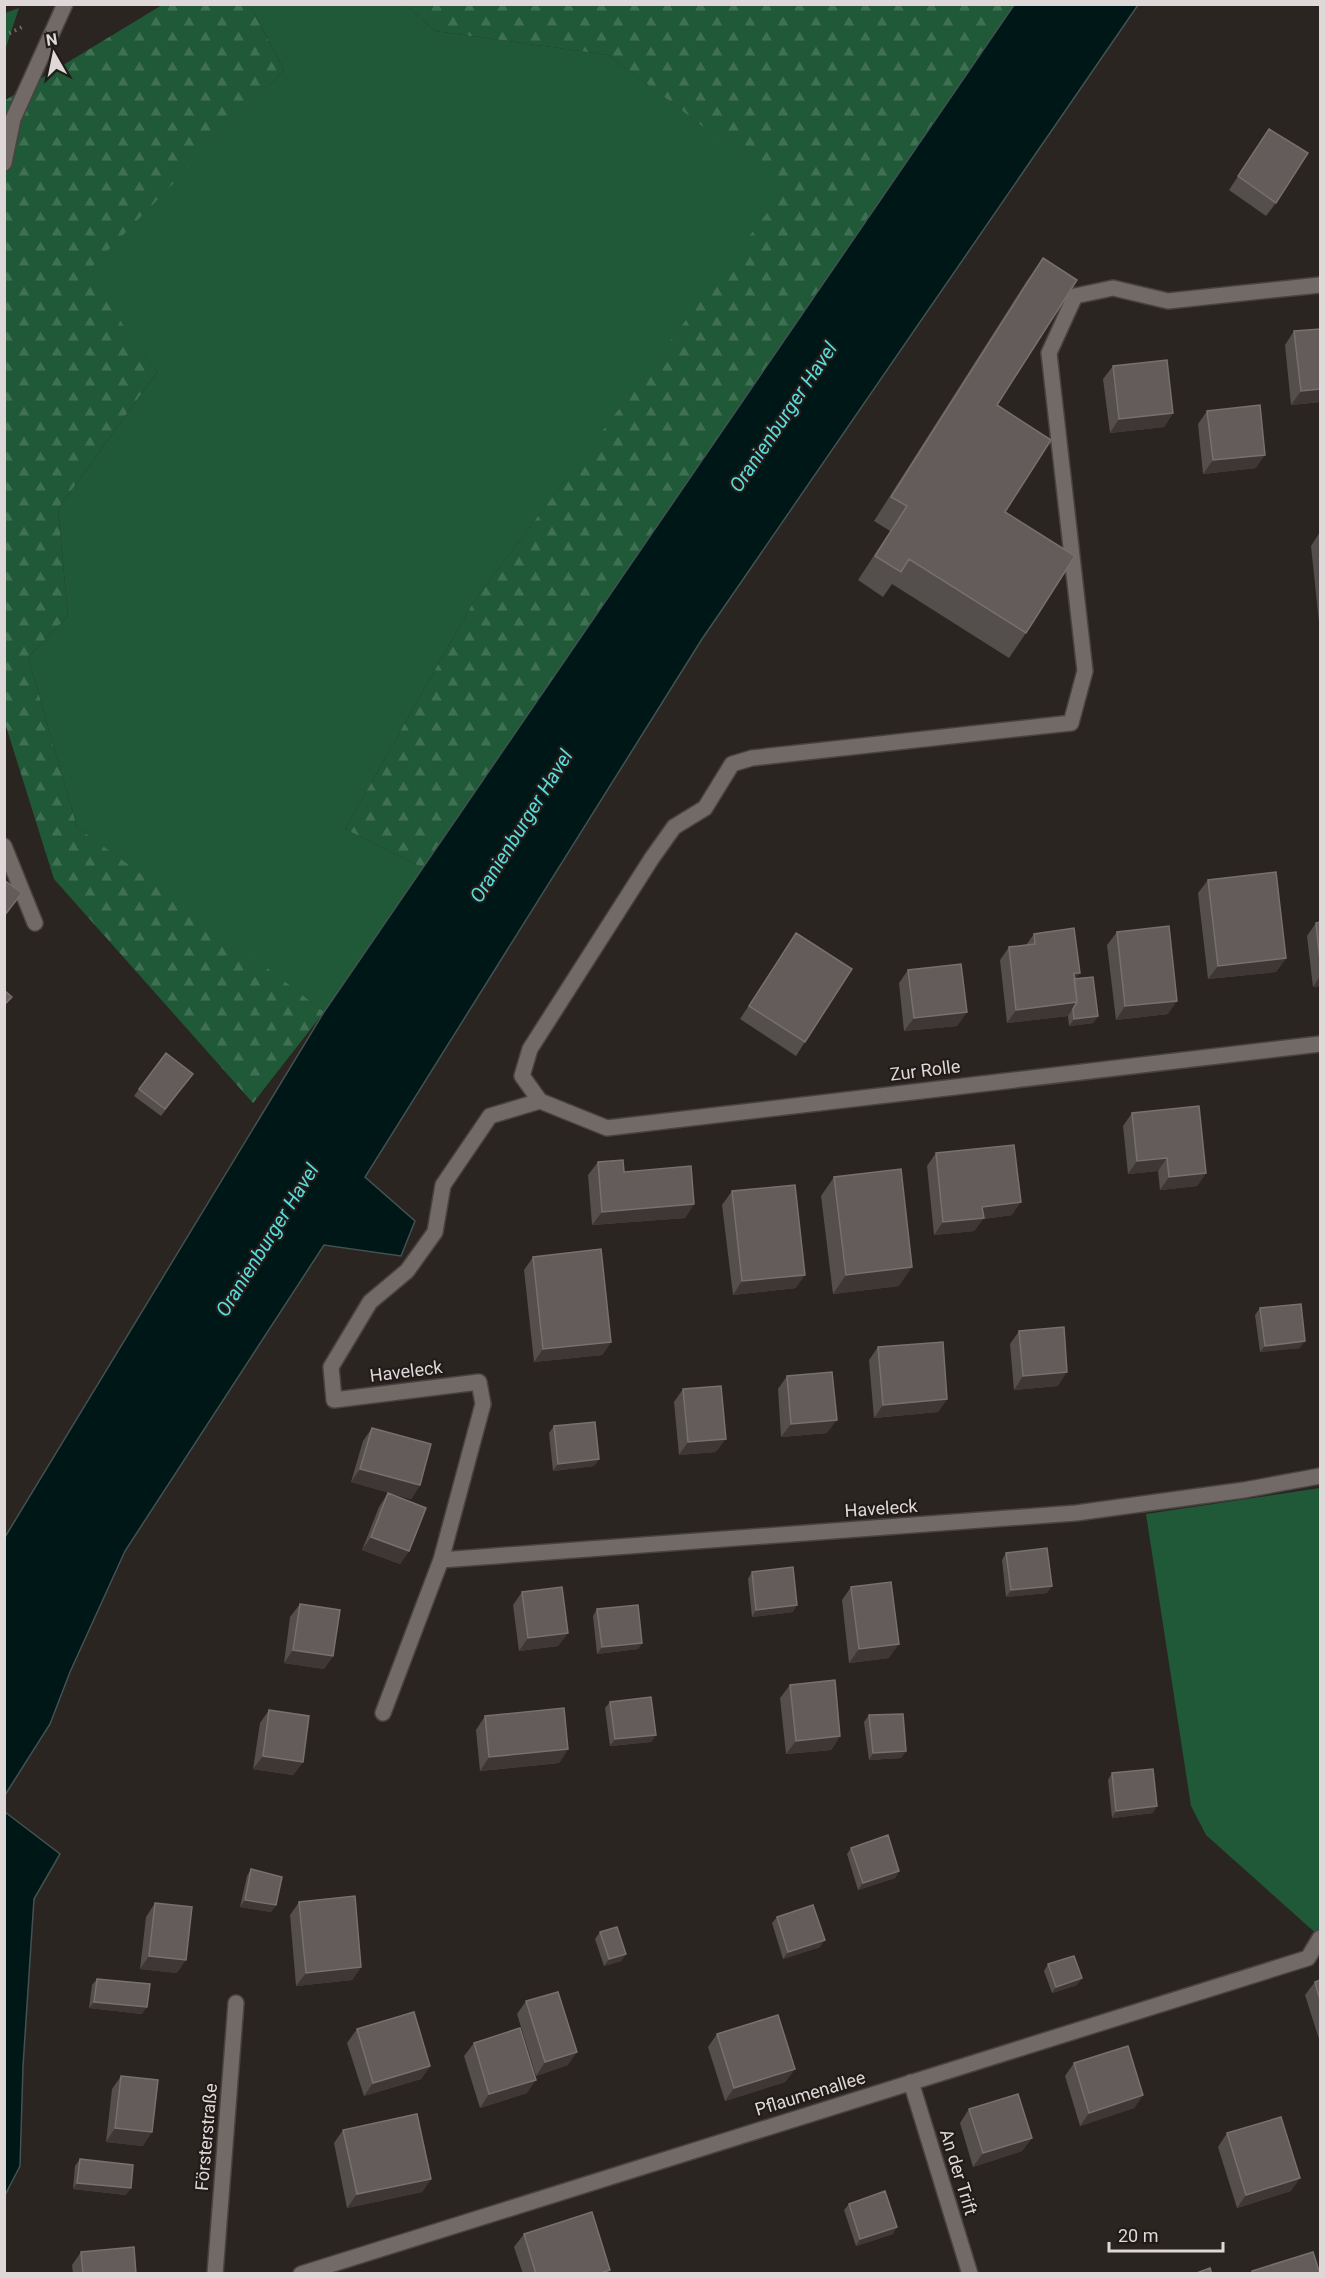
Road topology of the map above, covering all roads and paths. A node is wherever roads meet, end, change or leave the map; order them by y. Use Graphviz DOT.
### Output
graph roads {
  1 [pos="65,4"];
  2 [pos="4,163"];
  3 [pos="1320,285"];
  4 [pos="4,846"];
  5 [pos="35,923"];
  6 [pos="1320,1044"];
  7 [pos="540,1101"];
  8 [pos="1320,1476"];
  9 [pos="441,1560"];
  10 [pos="383,1713"];
  11 [pos="1320,1938"];
  12 [pos="236,2003"];
  13 [pos="911,2082"];
  14 [pos="215,2274"];
  15 [pos="301,2274"];
  16 [pos="970,2274"];
  1 -- 2 [label="street"];
  3 -- 7 [label="street"];
  4 -- 5 [label="street"];
  6 -- 7 [label="street, Zur Rolle"];
  7 -- 9 [label="street, Haveleck"];
  8 -- 9 [label="street, Haveleck"];
  9 -- 10 [label="street, Haveleck"];
  11 -- 13 [label="street, Pflaumenallee"];
  12 -- 14 [label="street, Försterstraße"];
  13 -- 15 [label="street, Pflaumenallee"];
  13 -- 16 [label="street, An der Trift"];
}
